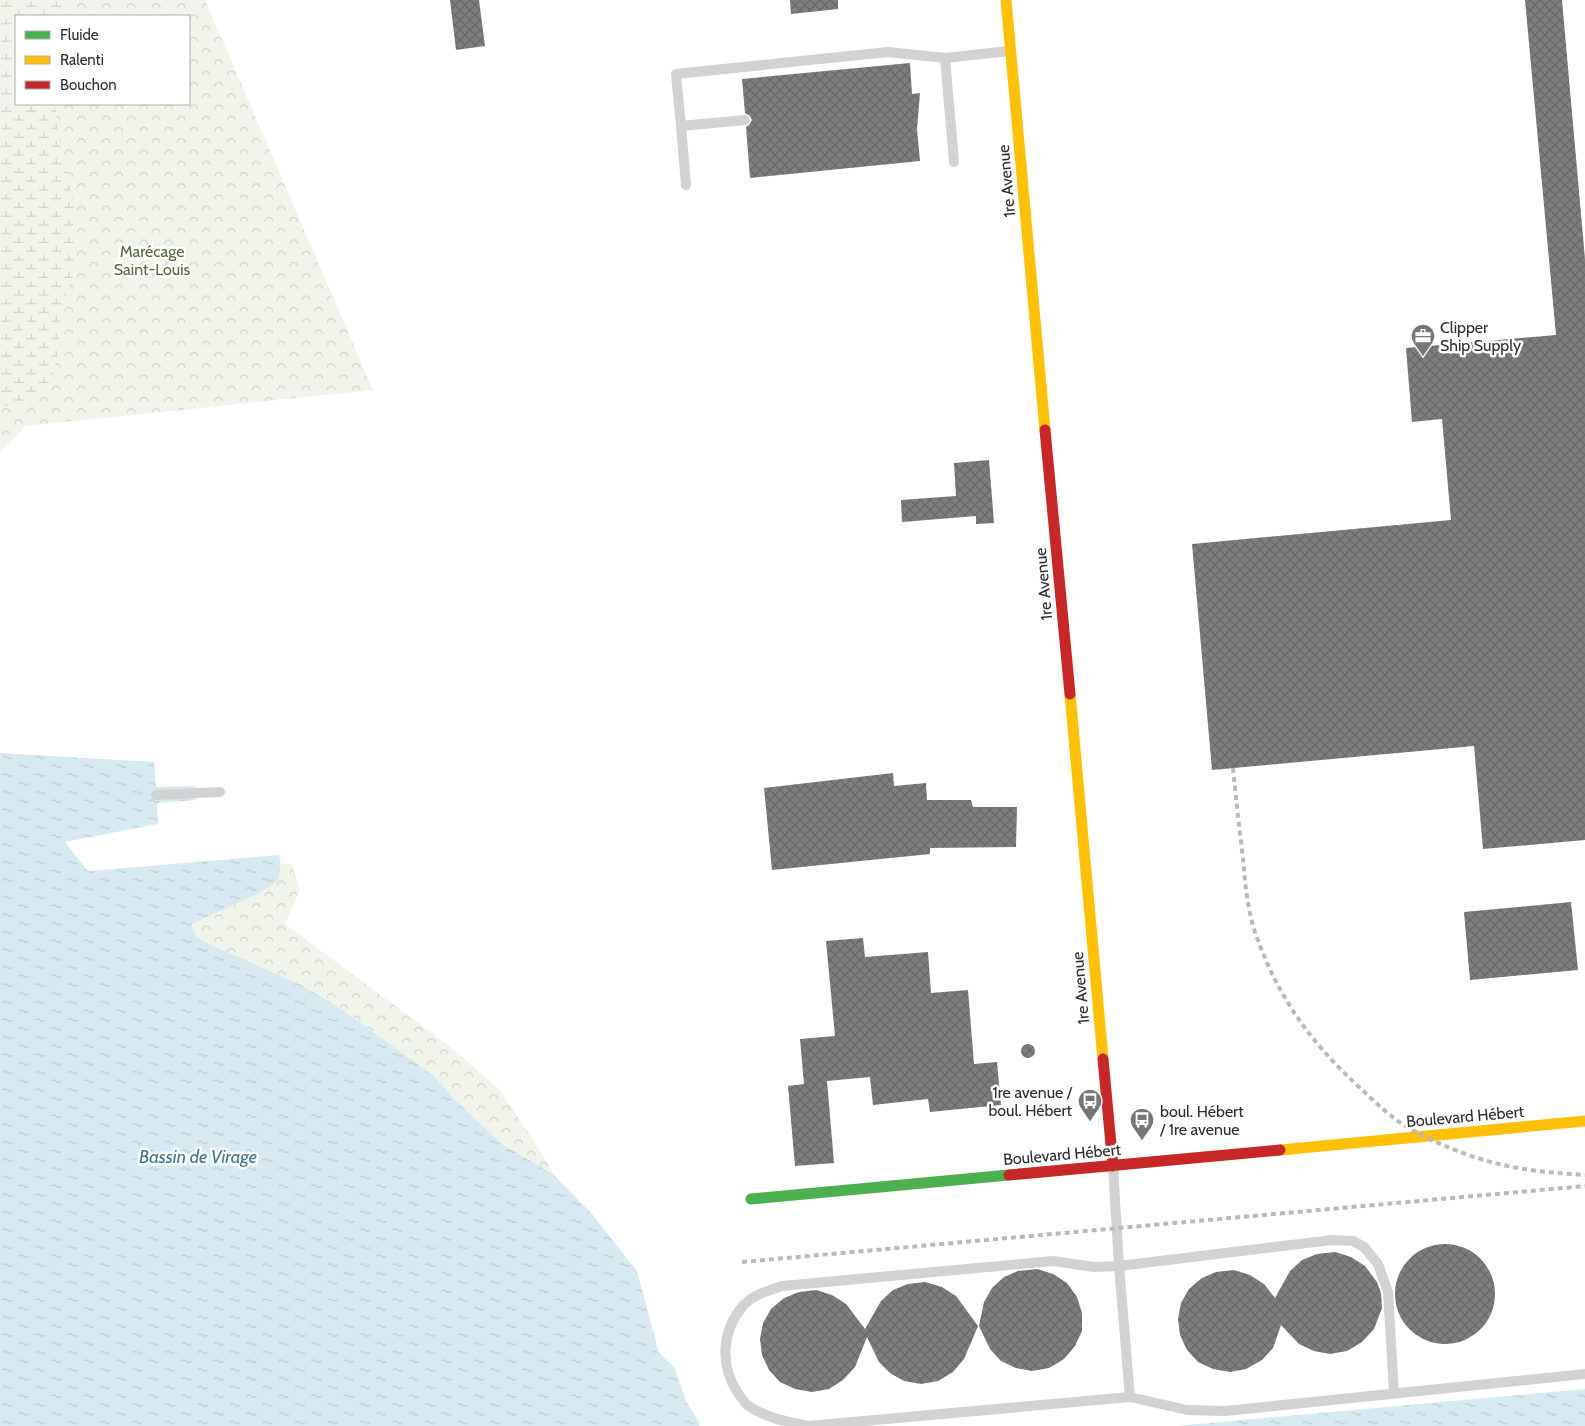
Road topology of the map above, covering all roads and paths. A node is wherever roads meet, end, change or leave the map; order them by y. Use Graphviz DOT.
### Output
graph roads {
  1 [pos="1006,0"];
  2 [pos="1010,51"];
  3 [pos="945,58"];
  4 [pos="745,120"];
  5 [pos="681,126"];
  6 [pos="954,162"];
  7 [pos="686,185"];
  8 [pos="220,792"];
  9 [pos="156,795"];
  10 [pos="1585,1121"];
  11 [pos="1113,1166"];
  12 [pos="751,1199"];
  13 [pos="1119,1266"];
  14 [pos="1585,1374"];
  15 [pos="1394,1393"];
  16 [pos="1130,1397"];
  17 [pos="809,1426"];
  1 -- 2 [label="street, 1re Avenue"];
  2 -- 3 [label="lane"];
  2 -- 11 [label="street, 1re Avenue"];
  3 -- 5 [label="lane"];
  3 -- 6 [label="lane"];
  4 -- 5 [label="lane"];
  5 -- 7 [label="lane"];
  8 -- 9 [label="lane"];
  10 -- 11 [label="street, Boulevard Hébert"];
  11 -- 12 [label="street, Boulevard Hébert"];
  11 -- 13 [label="lane"];
  13 -- 15 [label="lane"];
  13 -- 16 [label="lane"];
  13 -- 17 [label="lane"];
  14 -- 15 [label="lane"];
  15 -- 16 [label="lane"];
  16 -- 17 [label="lane"];
}
